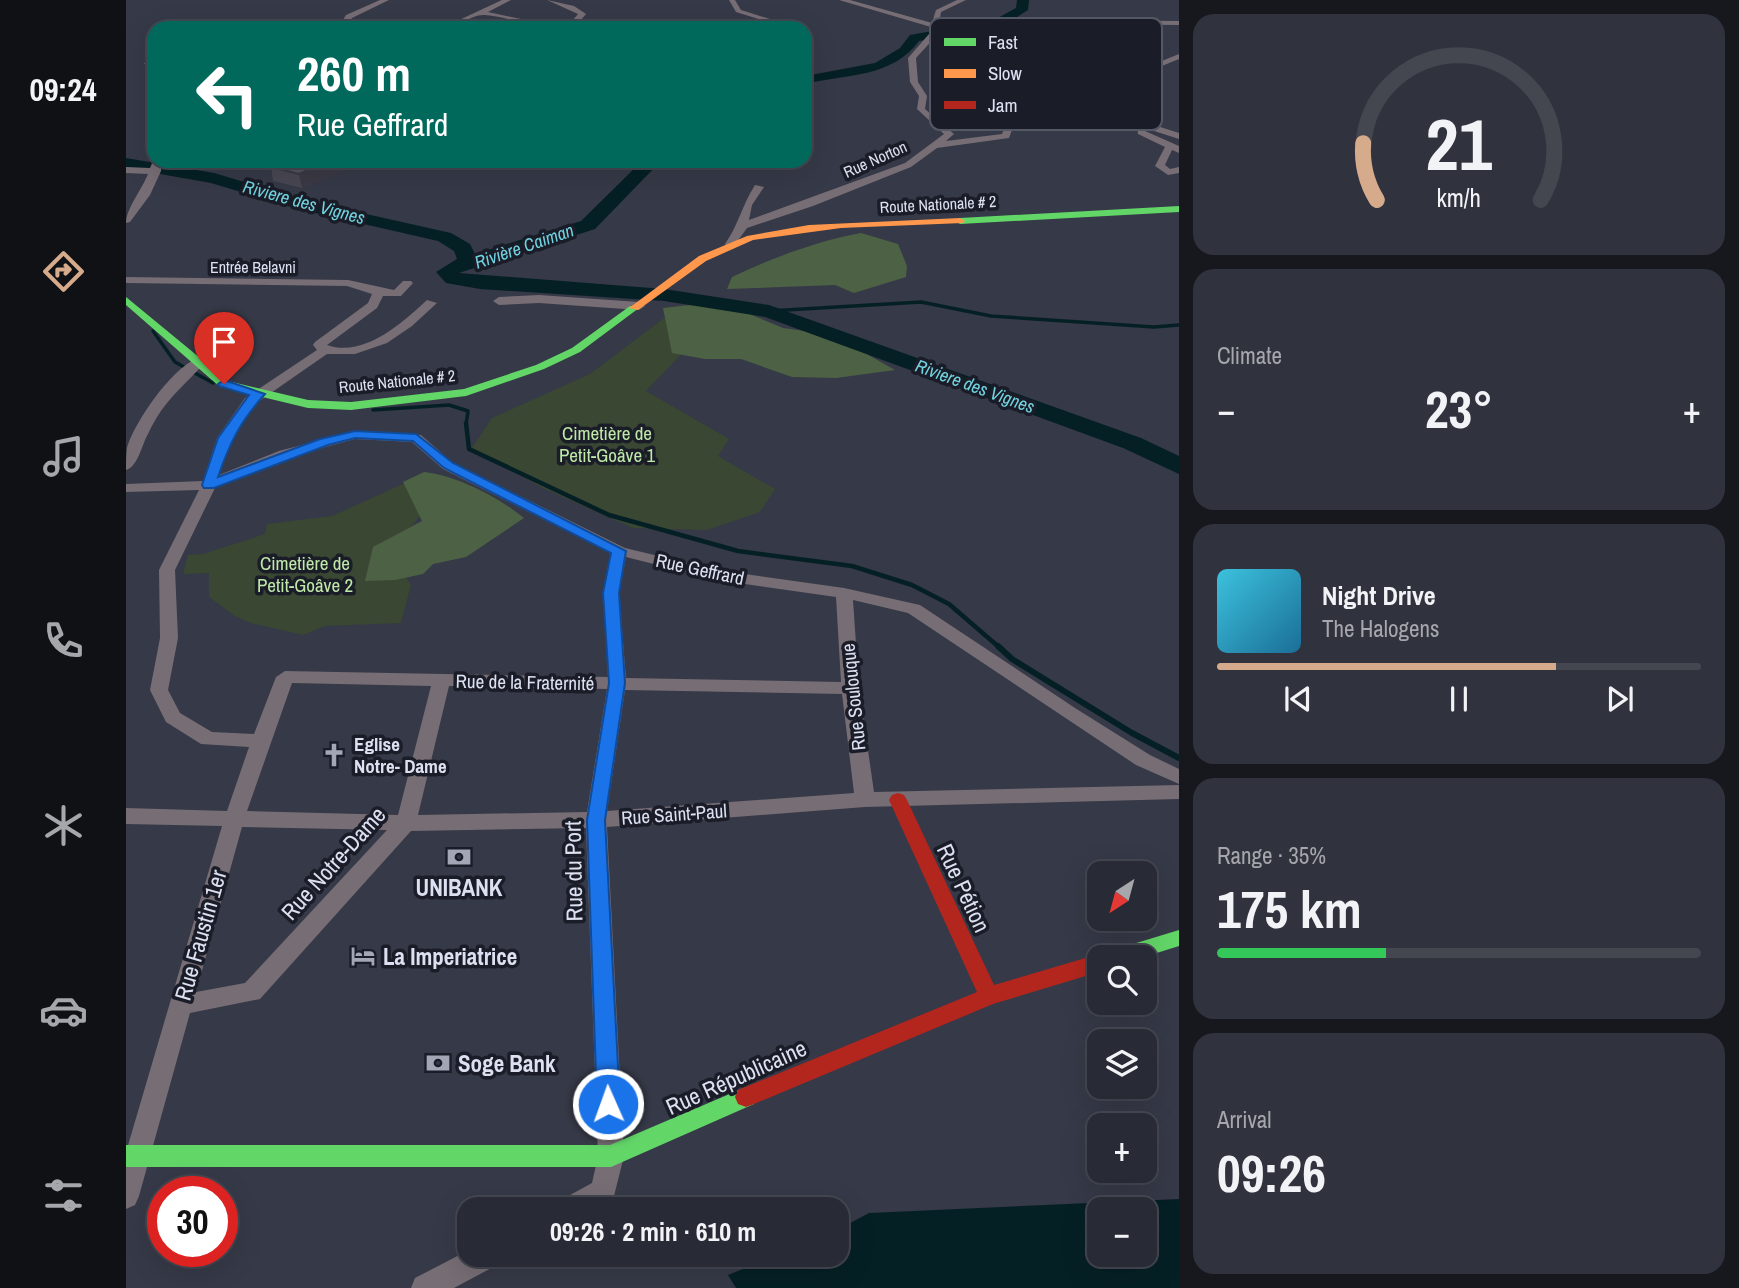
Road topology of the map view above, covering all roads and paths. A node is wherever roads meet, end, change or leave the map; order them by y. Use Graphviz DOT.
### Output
graph roads {
  1 [pos="386,0"];
  2 [pos="509,0"];
  3 [pos="550,0"];
  4 [pos="732,0"];
  5 [pos="842,0"];
  6 [pos="963,0"];
  7 [pos="484,13"];
  8 [pos="936,18"];
  9 [pos="346,21"];
  10 [pos="464,21"];
  11 [pos="525,21"];
  12 [pos="576,21"];
  13 [pos="771,21"];
  14 [pos="930,25"];
  15 [pos="930,40"];
  16 [pos="1179,56"];
  17 [pos="1162,62"];
  18 [pos="930,118"];
  19 [pos="946,130"];
  20 [pos="1008,130"];
  21 [pos="1141,130"];
  22 [pos="1160,130"];
  23 [pos="1179,136"];
  24 [pos="938,145"];
  25 [pos="1174,148"];
  26 [pos="147,167"];
  27 [pos="156,168"];
  28 [pos="126,170"];
  29 [pos="1179,170"];
  30 [pos="760,187"];
  31 [pos="1179,209"];
  32 [pos="126,220"];
  33 [pos="743,226"];
  34 [pos="730,244"];
  35 [pos="126,280"];
  36 [pos="407,283"];
  37 [pos="379,292"];
  38 [pos="126,300"];
  39 [pos="499,301"];
  40 [pos="431,303"];
  41 [pos="640,305"];
  42 [pos="325,350"];
  43 [pos="200,361"];
  44 [pos="254,398"];
  45 [pos="126,466"];
  46 [pos="209,485"];
  47 [pos="126,488"];
  48 [pos="619,551"];
  49 [pos="844,593"];
  50 [pos="285,677"];
  51 [pos="441,681"];
  52 [pos="617,683"];
  53 [pos="850,688"];
  54 [pos="259,741"];
  55 [pos="1179,776"];
  56 [pos="1179,792"];
  57 [pos="865,800"];
  58 [pos="898,800"];
  59 [pos="126,816"];
  60 [pos="234,817"];
  61 [pos="596,820"];
  62 [pos="406,823"];
  63 [pos="1179,938"];
  64 [pos="1156,945"];
  65 [pos="1087,967"];
  66 [pos="989,996"];
  67 [pos="180,1005"];
  68 [pos="132,1156"];
  69 [pos="611,1156"];
  70 [pos="126,1196"];
  71 [pos="593,1197"];
  72 [pos="464,1267"];
  73 [pos="425,1288"];
  1 -- 9 [label="street"];
  2 -- 7 [label="street"];
  3 -- 12 [label="street"];
  4 -- 13 [label="street"];
  5 -- 14 [label="street"];
  6 -- 8 [label="street"];
  7 -- 10 [label="street"];
  7 -- 11 [label="street"];
  15 -- 18 [label="street"];
  16 -- 17 [label="street"];
  19 -- 24 [label="street"];
  20 -- 24 [label="street"];
  21 -- 25 [label="street"];
  22 -- 23 [label="street"];
  24 -- 33 [label="street, Rue Norton"];
  25 -- 29 [label="street"];
  26 -- 28 [label="street"];
  27 -- 32 [label="street"];
  30 -- 33 [label="street"];
  31 -- 34 [label="main road, Route Nationale # 2"];
  33 -- 34 [label="street"];
  34 -- 41 [label="main road, Route Nationale # 2"];
  35 -- 37 [label="street, Entrée Belavni"];
  36 -- 37 [label="street"];
  37 -- 42 [label="street"];
  38 -- 43 [label="main road, Route Nationale # 2"];
  39 -- 41 [label="street"];
  40 -- 42 [label="street"];
  41 -- 44 [label="main road, Route Nationale # 2"];
  42 -- 44 [label="street"];
  43 -- 44 [label="main road, Route Nationale # 2"];
  43 -- 45 [label="street"];
  44 -- 46 [label="street"];
  46 -- 47 [label="street, Rue Geffrard"];
  46 -- 48 [label="street, Rue Geffrard"];
  46 -- 54 [label="street"];
  48 -- 49 [label="street, Rue Geffrard"];
  48 -- 52 [label="street, Rue du Port"];
  49 -- 53 [label="street, Rue Soulouque"];
  49 -- 55 [label="street, Rue Geffrard"];
  50 -- 51 [label="street, Rue de la Fraternité"];
  50 -- 54 [label="street, Rue Faustin 1er"];
  51 -- 52 [label="street, Rue de la Fraternité"];
  51 -- 62 [label="street, Rue Notre-Dame"];
  52 -- 53 [label="street, Rue de la Fraternité"];
  52 -- 61 [label="street, Rue du Port"];
  53 -- 57 [label="street, Rue Soulouque"];
  54 -- 60 [label="street, Rue Faustin 1er"];
  56 -- 58 [label="street, Rue Saint-Paul"];
  57 -- 58 [label="street, Rue Saint-Paul"];
  57 -- 61 [label="street, Rue Saint-Paul"];
  58 -- 66 [label="main road, Rue Pétion"];
  59 -- 60 [label="street, Rue Saint-Paul"];
  60 -- 62 [label="street, Rue Saint-Paul"];
  60 -- 67 [label="street, Rue Faustin 1er"];
  61 -- 62 [label="street, Rue Saint-Paul"];
  61 -- 69 [label="street, Rue du Port"];
  62 -- 67 [label="street, Rue Notre-Dame"];
  63 -- 64 [label="main road"];
  65 -- 66 [label="main road, Rue Républicaine"];
  66 -- 69 [label="main road, Rue Républicaine"];
  67 -- 68 [label="street, Rue Faustin 1er"];
  68 -- 69 [label="main road, Rue Républicaine"];
  68 -- 70 [label="street, Rue Faustin 1er"];
  69 -- 71 [label="street, Rue du Port"];
  72 -- 73 [label="street"];
}
